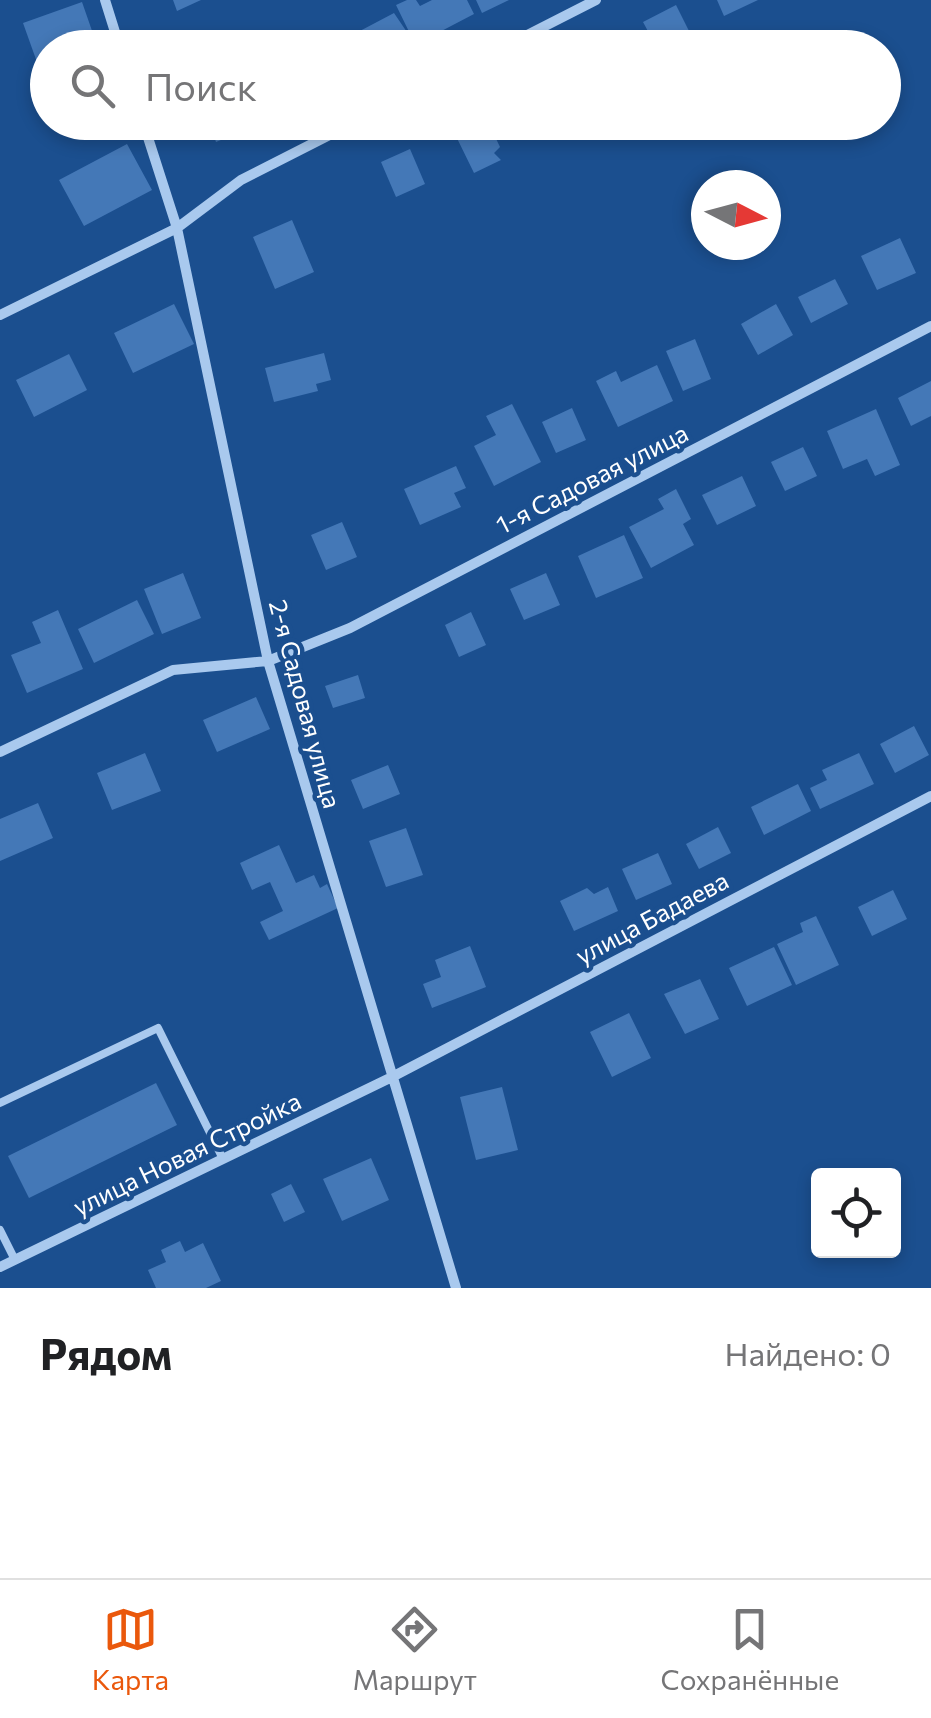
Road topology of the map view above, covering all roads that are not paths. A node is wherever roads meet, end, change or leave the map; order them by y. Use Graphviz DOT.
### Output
graph roads {
  1 [pos="105,0"];
  2 [pos="596,0"];
  3 [pos="114,30"];
  4 [pos="537,30"];
  5 [pos="150,140"];
  6 [pos="320,140"];
  7 [pos="177,228"];
  8 [pos="0,315"];
  9 [pos="931,326"];
  10 [pos="268,661"];
  11 [pos="0,752"];
  12 [pos="931,796"];
  13 [pos="392,1077"];
  14 [pos="0,1103"];
  15 [pos="222,1159"];
  16 [pos="0,1230"];
  17 [pos="14,1260"];
  18 [pos="0,1266"];
  19 [pos="456,1288"];
  1 -- 3 [label="street"];
  2 -- 4 [label="street"];
  5 -- 7 [label="street, 2-я Садовая улица"];
  6 -- 7 [label="street"];
  7 -- 8 [label="street"];
  7 -- 10 [label="street, 2-я Садовая улица"];
  9 -- 10 [label="street, 1-я Садовая улица"];
  10 -- 11 [label="street, 1-я Садовая улица"];
  10 -- 13 [label="street, 2-я Садовая улица"];
  12 -- 13 [label="street, улица Бадаева"];
  13 -- 15 [label="street, улица Новая Стройка"];
  13 -- 19 [label="street, 2-я Садовая улица"];
  14 -- 15 [label="lane"];
  15 -- 17 [label="street, улица Новая Стройка"];
  16 -- 17 [label="lane"];
  17 -- 18 [label="street, улица Новая Стройка"];
}
